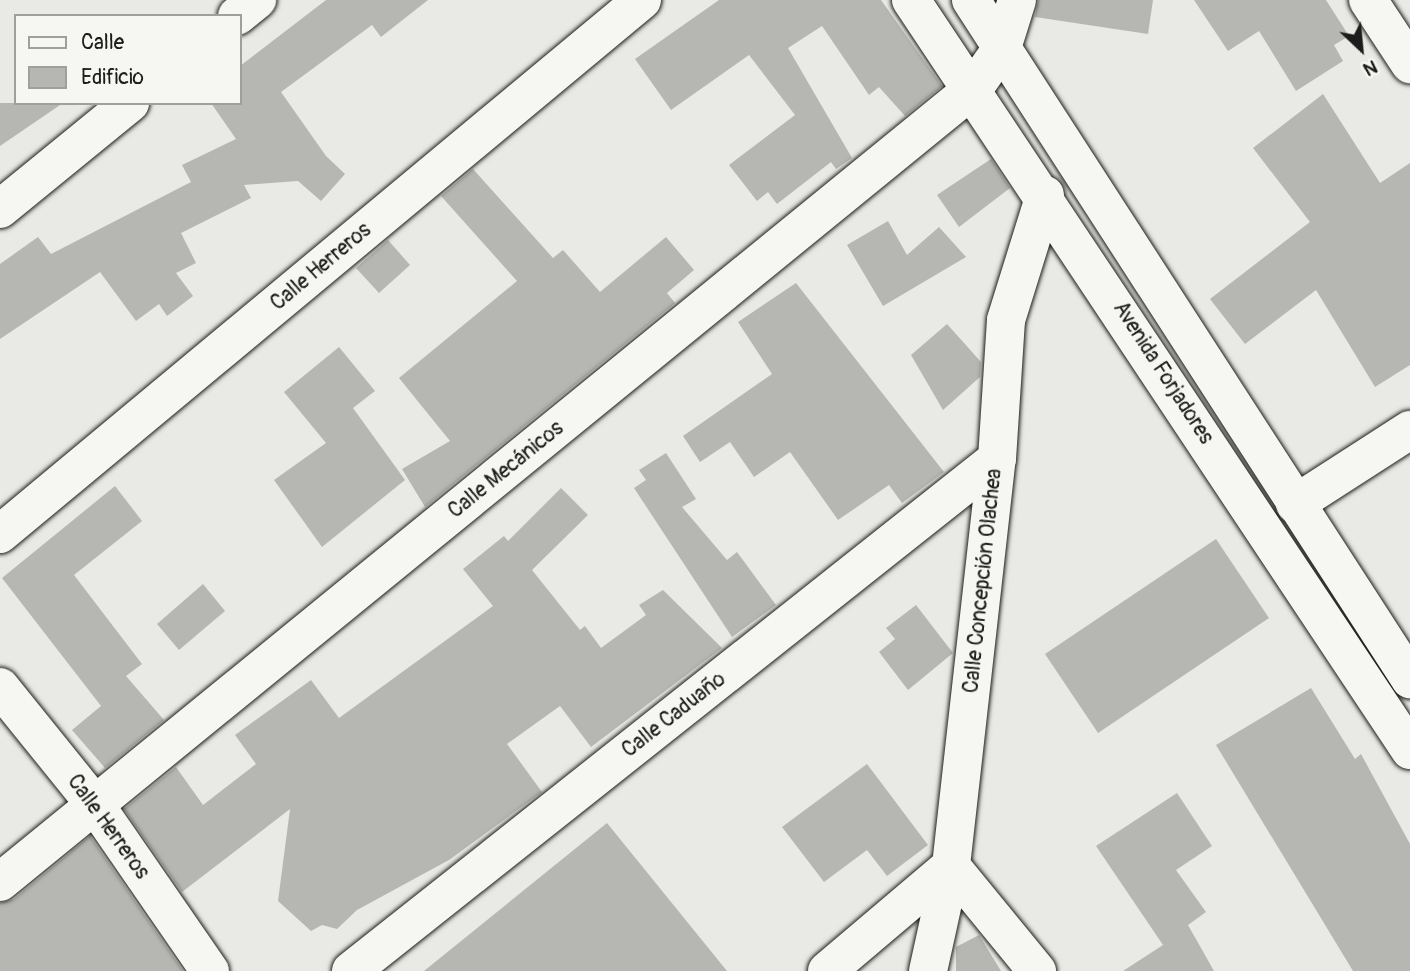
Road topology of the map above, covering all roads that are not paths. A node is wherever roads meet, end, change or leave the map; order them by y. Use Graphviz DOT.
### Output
graph roads {
  1 [pos="257,0"];
  2 [pos="642,0"];
  3 [pos="911,0"];
  4 [pos="971,0"];
  5 [pos="1017,0"];
  6 [pos="1368,0"];
  7 [pos="240,14"];
  8 [pos="1002,48"];
  9 [pos="1410,64"];
  10 [pos="974,88"];
  11 [pos="128,105"];
  12 [pos="1045,195"];
  13 [pos="0,209"];
  14 [pos="1410,430"];
  15 [pos="997,459"];
  16 [pos="1295,504"];
  17 [pos="0,534"];
  18 [pos="1410,679"];
  19 [pos="0,687"];
  20 [pos="1410,750"];
  21 [pos="96,806"];
  22 [pos="951,866"];
  23 [pos="0,882"];
  24 [pos="210,971"];
  25 [pos="351,971"];
  26 [pos="827,971"];
  27 [pos="928,971"];
  28 [pos="1037,971"];
  1 -- 7 [label="street"];
  2 -- 17 [label="street, Calle Herreros"];
  3 -- 10 [label="street, Avenida Forjadores"];
  4 -- 8 [label="street, Avenida Forjadores"];
  5 -- 8 [label="street"];
  6 -- 9 [label="street"];
  8 -- 10 [label="street, Calle Mecánicos"];
  8 -- 16 [label="street, Avenida Forjadores"];
  10 -- 12 [label="street, Avenida Forjadores"];
  10 -- 21 [label="street, Calle Mecánicos"];
  11 -- 13 [label="street"];
  12 -- 15 [label="street, Calle Concepción Olachea"];
  12 -- 20 [label="street, Avenida Forjadores"];
  14 -- 16 [label="street"];
  15 -- 22 [label="street, Calle Concepción Olachea"];
  15 -- 25 [label="street, Calle Caduaño"];
  16 -- 18 [label="street, Avenida Forjadores"];
  19 -- 21 [label="street, Calle Herreros"];
  21 -- 23 [label="street, Calle Mecánicos"];
  21 -- 24 [label="street, Calle Herreros"];
  22 -- 26 [label="street"];
  22 -- 27 [label="street, Calle Concepción Olachea"];
  22 -- 28 [label="street"];
}
